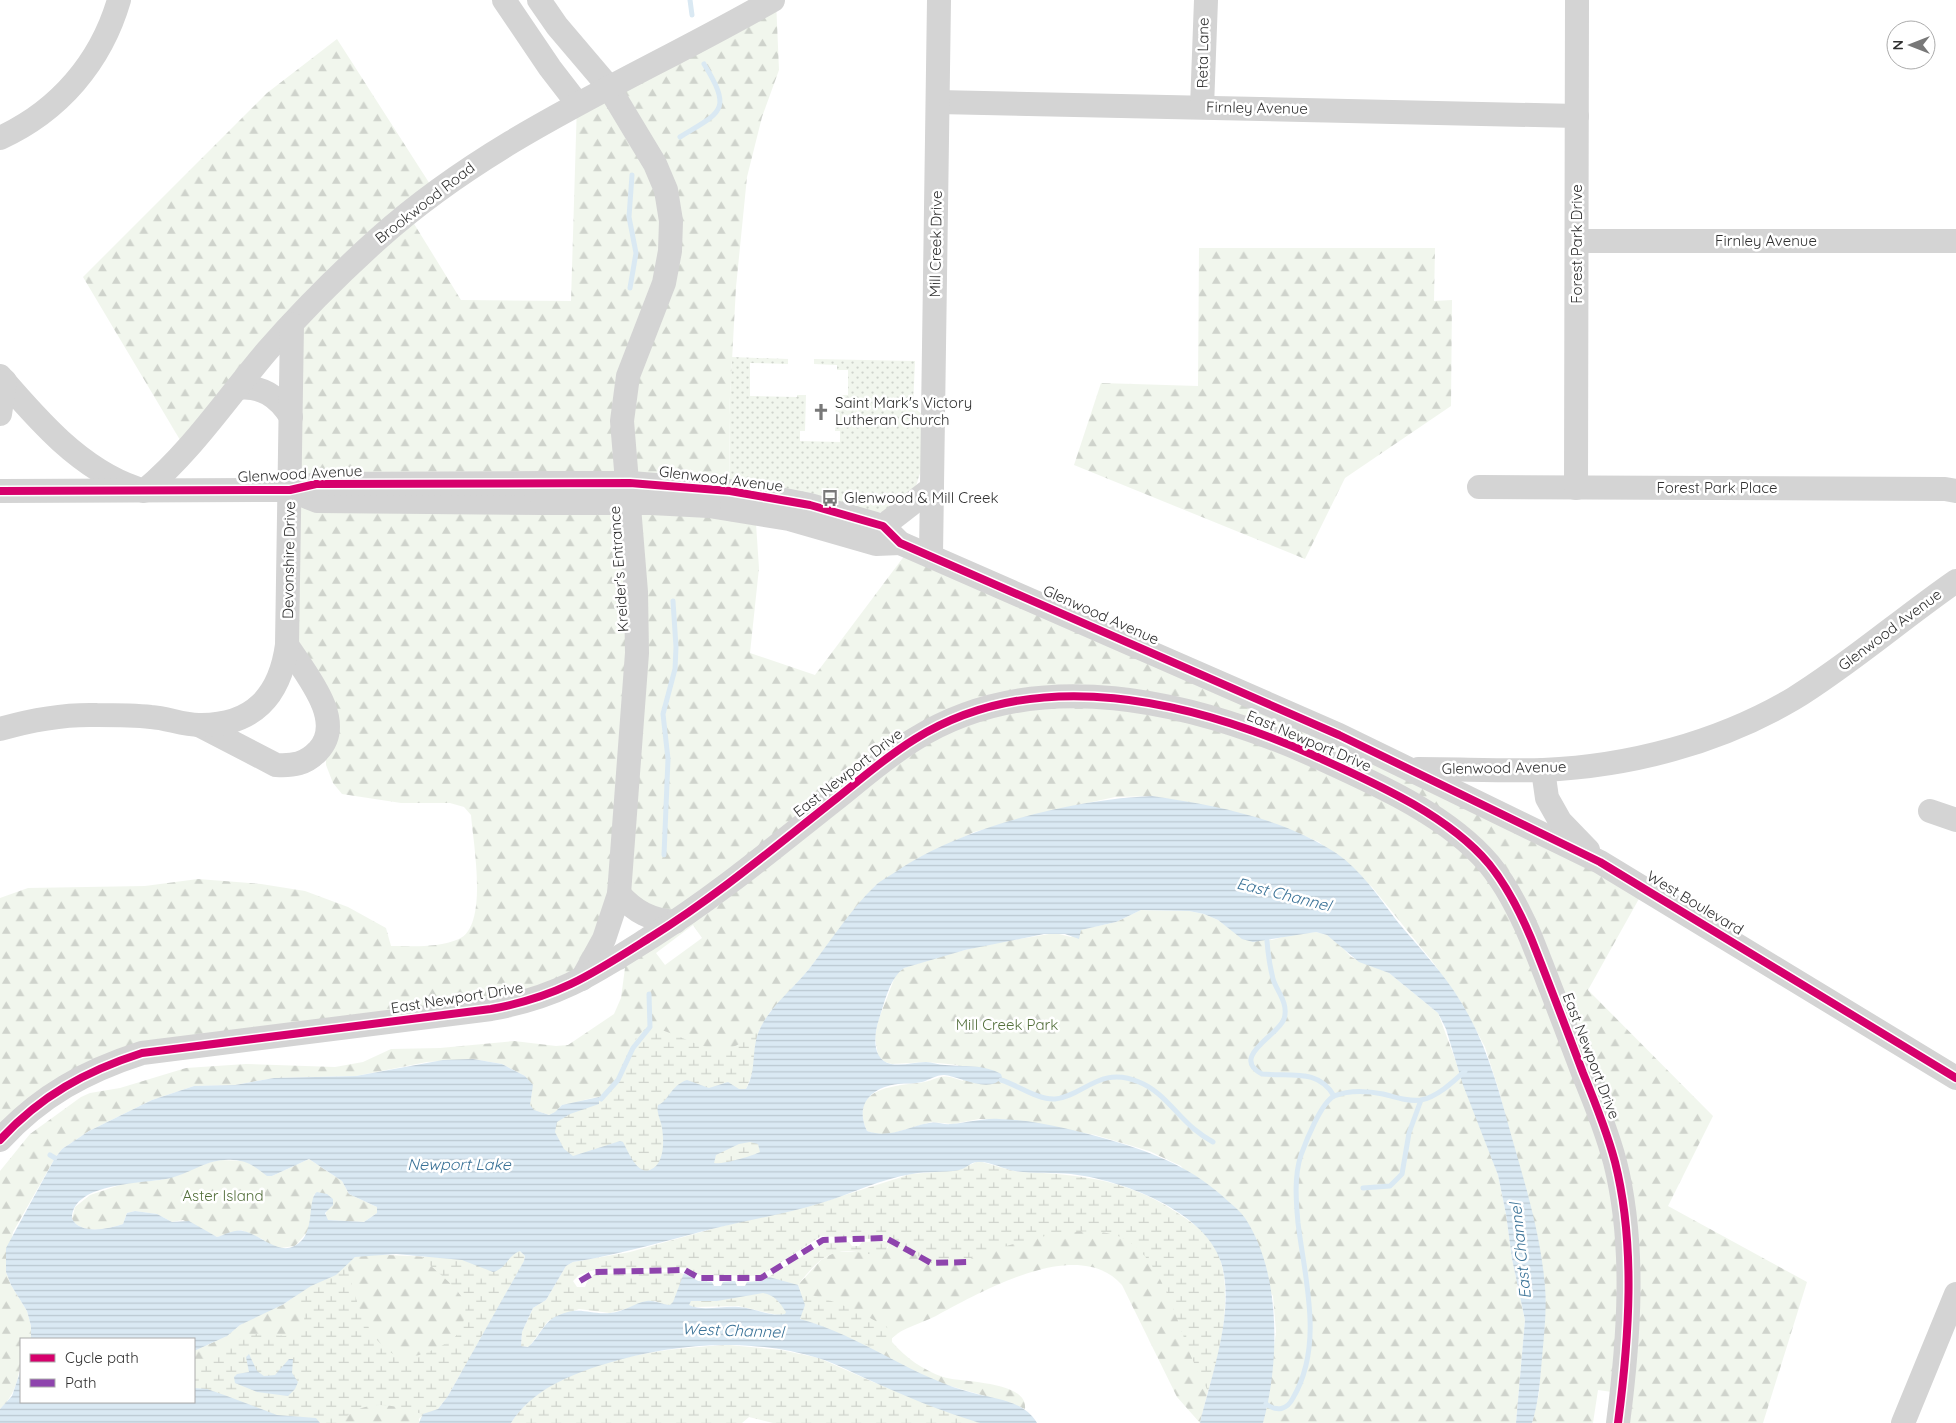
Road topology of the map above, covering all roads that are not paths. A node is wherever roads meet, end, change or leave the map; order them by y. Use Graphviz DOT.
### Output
graph roads {
  1 [pos="119,0"];
  2 [pos="504,0"];
  3 [pos="540,0"];
  4 [pos="773,0"];
  5 [pos="939,0"];
  6 [pos="1206,0"];
  7 [pos="1577,0"];
  8 [pos="608,86"];
  9 [pos="938,102"];
  10 [pos="577,103"];
  11 [pos="1202,107"];
  12 [pos="1577,116"];
  13 [pos="0,138"];
  14 [pos="1577,240"];
  15 [pos="1956,240"];
  16 [pos="292,324"];
  17 [pos="2,379"];
  18 [pos="237,388"];
  19 [pos="0,414"];
  20 [pos="291,416"];
  21 [pos="932,488"];
  22 [pos="1479,488"];
  23 [pos="1576,488"];
  24 [pos="290,490"];
  25 [pos="0,491"];
  26 [pos="144,491"];
  27 [pos="1956,491"];
  28 [pos="709,497"];
  29 [pos="883,526"];
  30 [pos="900,543"];
  31 [pos="931,555"];
  32 [pos="1956,581"];
  33 [pos="287,645"];
  34 [pos="199,725"];
  35 [pos="0,729"];
  36 [pos="1411,769"];
  37 [pos="1543,770"];
  38 [pos="1930,811"];
  39 [pos="1956,820"];
  40 [pos="1600,862"];
  41 [pos="619,894"];
  42 [pos="675,922"];
  43 [pos="581,981"];
  44 [pos="1956,1078"];
  45 [pos="0,1140"];
  46 [pos="1956,1294"];
  47 [pos="1618,1423"];
  48 [pos="1903,1423"];
  1 -- 13 [label="street"];
  2 -- 10 [label="street"];
  3 -- 8 [label="street, Kreider's Entrance"];
  4 -- 8 [label="street, Brookwood Road"];
  5 -- 9 [label="street, Mill Creek Drive"];
  6 -- 11 [label="street, Reta Lane"];
  7 -- 12 [label="street, Forest Park Drive"];
  8 -- 10 [label="street, Brookwood Road"];
  8 -- 41 [label="street, Kreider's Entrance"];
  9 -- 11 [label="street, Firnley Avenue"];
  9 -- 21 [label="street, Mill Creek Drive"];
  10 -- 16 [label="street, Brookwood Road"];
  11 -- 12 [label="street, Firnley Avenue"];
  12 -- 14 [label="street, Forest Park Drive"];
  14 -- 15 [label="street, Firnley Avenue"];
  14 -- 23 [label="street, Forest Park Drive"];
  16 -- 18 [label="street, Brookwood Road"];
  16 -- 20 [label="street, Devonshire Drive"];
  17 -- 19 [label="street"];
  17 -- 26 [label="street"];
  18 -- 20 [label="street"];
  18 -- 26 [label="street, Brookwood Road"];
  20 -- 24 [label="street, Devonshire Drive"];
  21 -- 29 [label="street"];
  21 -- 31 [label="street, Mill Creek Drive"];
  22 -- 23 [label="street, Forest Park Place"];
  23 -- 27 [label="street, Forest Park Place"];
  24 -- 26 [label="street, Glenwood Avenue"];
  24 -- 28 [label="street, Glenwood Avenue, bridge"];
  24 -- 33 [label="street, Devonshire Drive"];
  25 -- 26 [label="street, Glenwood Avenue"];
  28 -- 29 [label="street, Glenwood Avenue"];
  28 -- 30 [label="street, Glenwood Avenue"];
  29 -- 30 [label="street, Glenwood Avenue"];
  30 -- 31 [label="street, Glenwood Avenue"];
  31 -- 36 [label="street, Glenwood Avenue"];
  32 -- 37 [label="street, Glenwood Avenue"];
  33 -- 34 [label="street, Devonshire Drive"];
  33 -- 34 [label="street, Devonshire Drive"];
  34 -- 35 [label="street, Devonshire Drive"];
  36 -- 37 [label="street, Glenwood Avenue"];
  36 -- 40 [label="street, West Boulevard"];
  37 -- 40 [label="street, West Boulevard"];
  38 -- 39 [label="street"];
  40 -- 44 [label="street, West Boulevard"];
  41 -- 42 [label="street"];
  41 -- 43 [label="street, Kreider's Entrance"];
  42 -- 43 [label="street, East Newport Drive"];
  42 -- 47 [label="street, East Newport Drive"];
  43 -- 45 [label="street, East Newport Drive"];
  46 -- 48 [label="street"];
}
